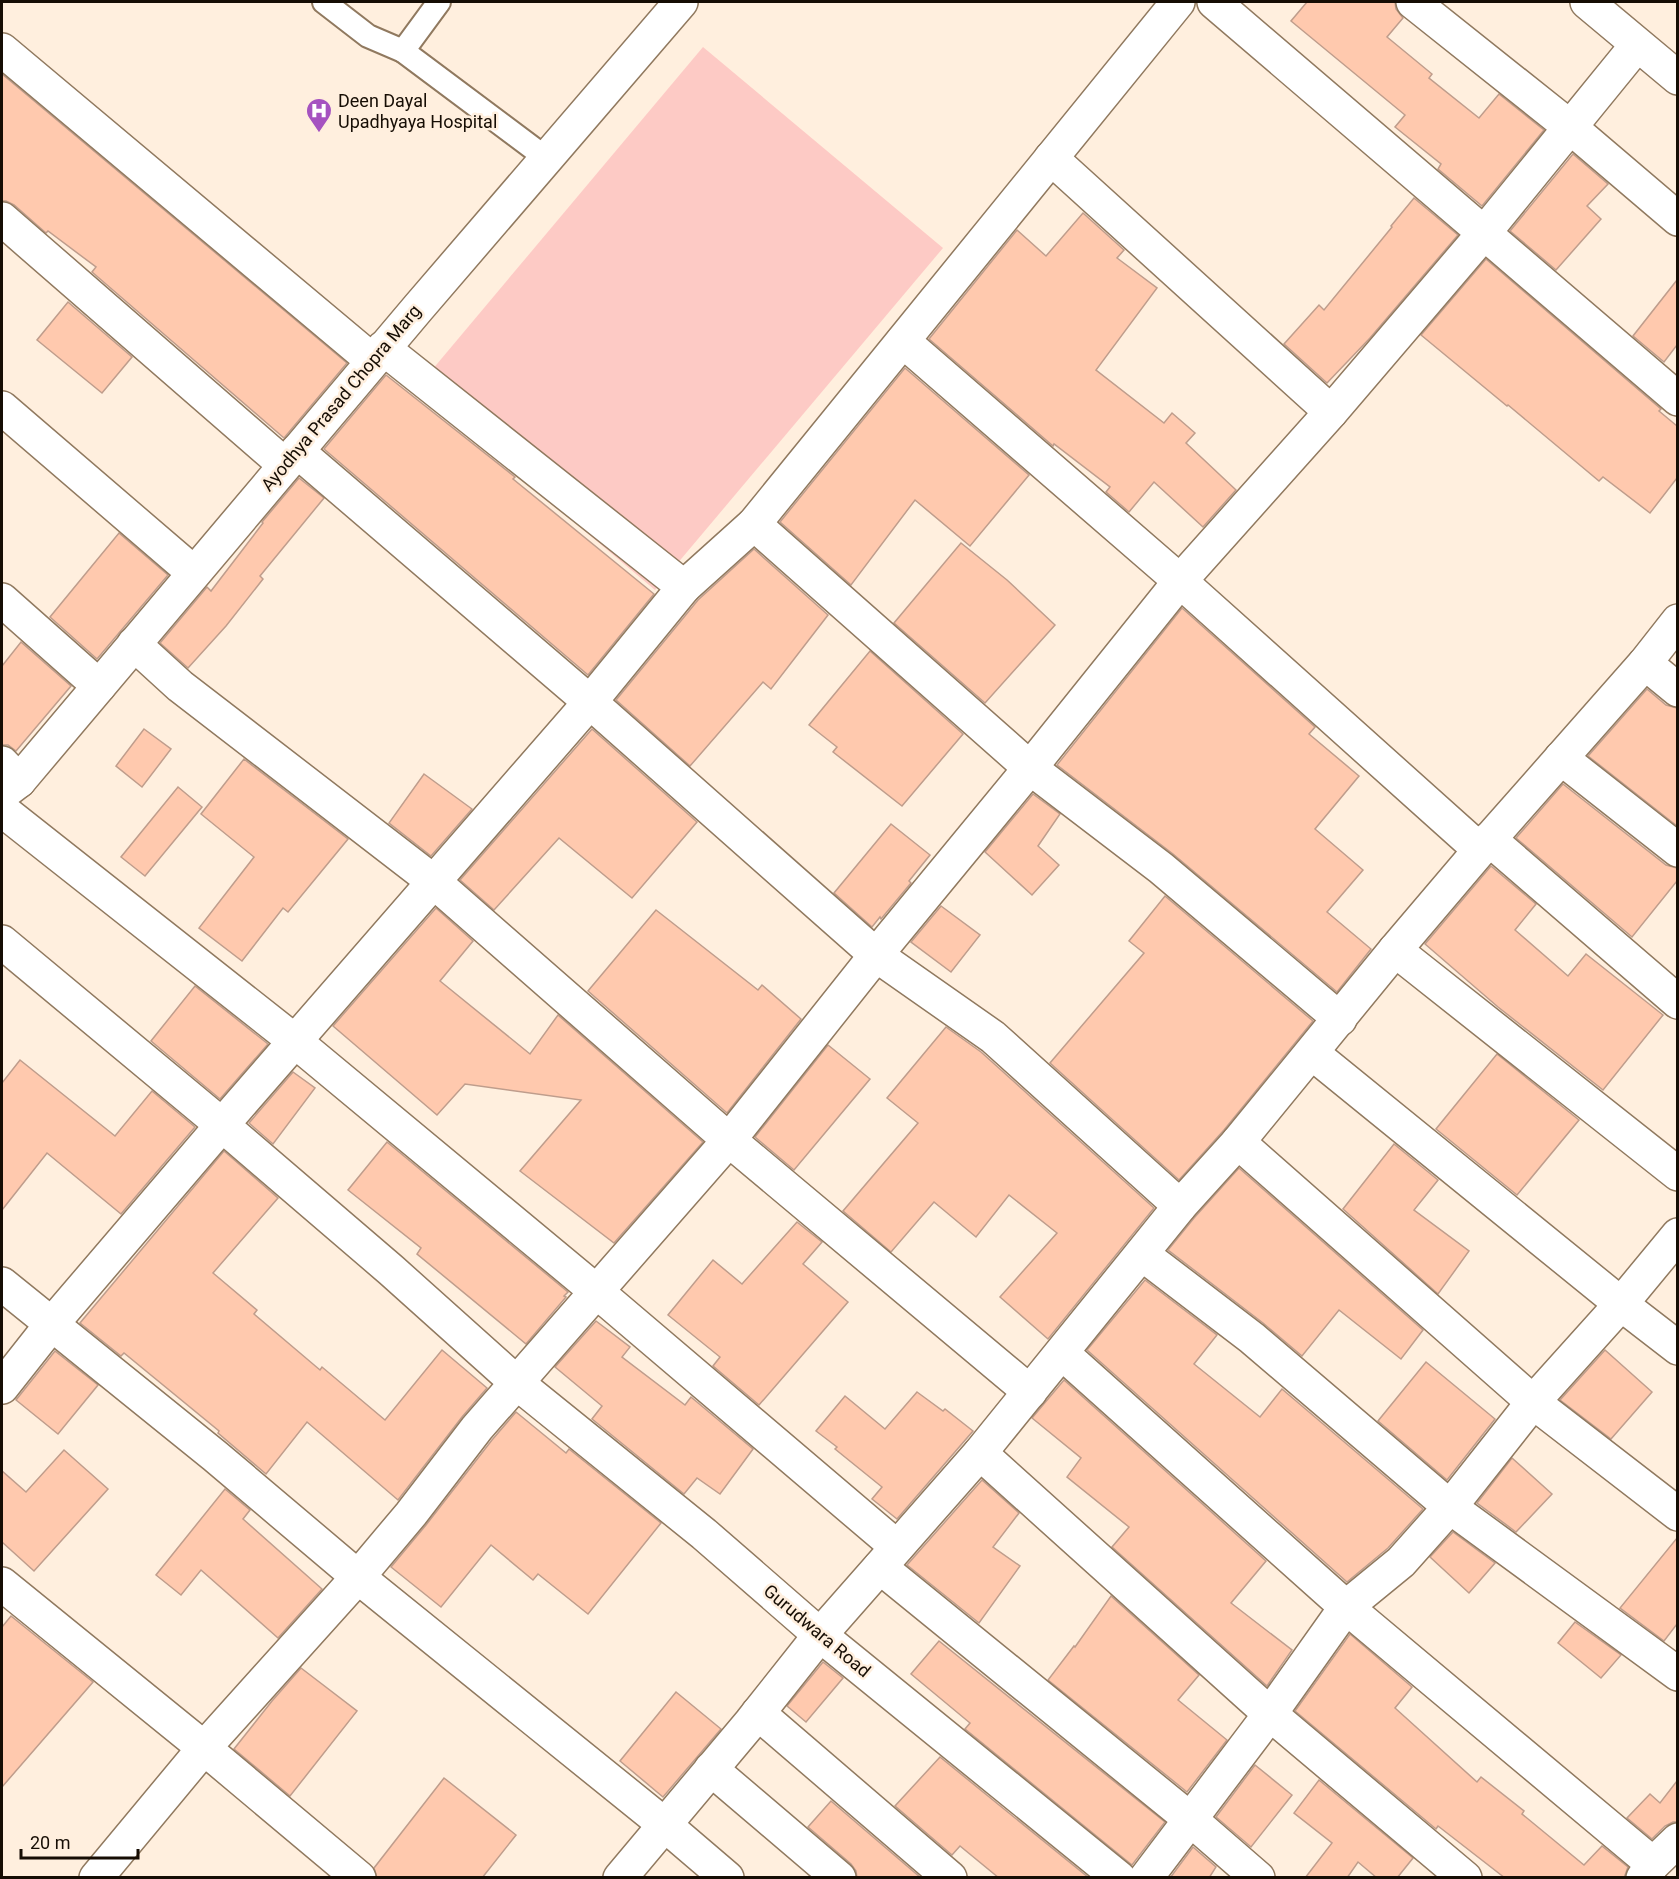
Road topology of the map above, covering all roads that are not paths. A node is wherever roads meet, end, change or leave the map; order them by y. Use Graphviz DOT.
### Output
graph roads {
  1 [pos="324,2"];
  2 [pos="439,2"];
  3 [pos="681,2"];
  4 [pos="1178,2"];
  5 [pos="1214,2"];
  6 [pos="1413,2"];
  7 [pos="1587,2"];
  8 [pos="1637,45"];
  9 [pos="2,50"];
  10 [pos="403,51"];
  11 [pos="1677,78"];
  12 [pos="1570,127"];
  13 [pos="546,158"];
  14 [pos="1051,158"];
  15 [pos="2,219"];
  16 [pos="1677,219"];
  17 [pos="1484,233"];
  18 [pos="903,341"];
  19 [pos="378,354"];
  20 [pos="1677,399"];
  21 [pos="2,408"];
  22 [pos="1331,412"];
  23 [pos="291,458"];
  24 [pos="754,524"];
  25 [pos="194,573"];
  26 [pos="1180,580"];
  27 [pos="684,587"];
  28 [pos="2,600"];
  29 [pos="1677,621"];
  30 [pos="134,644"];
  31 [pos="1645,663"];
  32 [pos="99,686"];
  33 [pos="1677,690"];
  34 [pos="590,702"];
  35 [pos="1561,758"];
  36 [pos="1030,768"];
  37 [pos="7,779"];
  38 [pos="2,810"];
  39 [pos="1485,844"];
  40 [pos="1677,850"];
  41 [pos="433,881"];
  42 [pos="2,942"];
  43 [pos="1395,950"];
  44 [pos="876,955"];
  45 [pos="1677,1002"];
  46 [pos="1340,1019"];
  47 [pos="296,1042"];
  48 [pos="1312,1053"];
  49 [pos="222,1125"];
  50 [pos="729,1140"];
  51 [pos="1238,1142"];
  52 [pos="1677,1174"];
  53 [pos="1180,1206"];
  54 [pos="1677,1235"];
  55 [pos="1142,1254"];
  56 [pos="2,1284"];
  57 [pos="596,1291"];
  58 [pos="1621,1304"];
  59 [pos="51,1325"];
  60 [pos="1677,1348"];
  61 [pos="1062,1353"];
  62 [pos="517,1383"];
  63 [pos="2,1387"];
  64 [pos="1030,1392"];
  65 [pos="1533,1402"];
  66 [pos="980,1453"];
  67 [pos="1450,1507"];
  68 [pos="1677,1514"];
  69 [pos="889,1557"];
  70 [pos="358,1577"];
  71 [pos="2,1584"];
  72 [pos="1346,1607"];
  73 [pos="820,1635"];
  74 [pos="1677,1674"];
  75 [pos="758,1713"];
  76 [pos="1270,1714"];
  77 [pos="204,1748"];
  78 [pos="711,1770"];
  79 [pos="1190,1819"];
  80 [pos="665,1825"];
  81 [pos="1677,1840"];
  82 [pos="1648,1871"];
  83 [pos="96,1878"];
  84 [pos="358,1878"];
  85 [pos="620,1878"];
  86 [pos="727,1878"];
  87 [pos="839,1878"];
  88 [pos="950,1878"];
  89 [pos="1119,1878"];
  90 [pos="1146,1878"];
  91 [pos="1258,1878"];
  92 [pos="1465,1878"];
  1 -- 10 [label="lane"];
  2 -- 10 [label="lane"];
  3 -- 13 [label="street, Ayodhya Prasad Chopra Marg"];
  4 -- 14 [label="street"];
  5 -- 17 [label="street"];
  6 -- 12 [label="street"];
  7 -- 8 [label="street"];
  8 -- 11 [label="street"];
  8 -- 12 [label="street"];
  9 -- 19 [label="street"];
  10 -- 13 [label="lane"];
  12 -- 16 [label="street"];
  12 -- 17 [label="street"];
  13 -- 19 [label="street, Ayodhya Prasad Chopra Marg"];
  14 -- 18 [label="street"];
  14 -- 22 [label="street"];
  15 -- 23 [label="street"];
  17 -- 20 [label="street"];
  17 -- 22 [label="street"];
  18 -- 24 [label="street"];
  18 -- 26 [label="street"];
  19 -- 23 [label="street, Ayodhya Prasad Chopra Marg"];
  19 -- 27 [label="street"];
  21 -- 25 [label="street"];
  22 -- 26 [label="street"];
  23 -- 25 [label="street, Ayodhya Prasad Chopra Marg"];
  23 -- 34 [label="street"];
  24 -- 27 [label="street"];
  24 -- 36 [label="street"];
  25 -- 30 [label="street, Ayodhya Prasad Chopra Marg"];
  26 -- 36 [label="street"];
  26 -- 39 [label="street"];
  27 -- 34 [label="street"];
  28 -- 32 [label="street"];
  29 -- 31 [label="street"];
  30 -- 32 [label="street, Ayodhya Prasad Chopra Marg"];
  30 -- 41 [label="street"];
  31 -- 33 [label="street"];
  31 -- 35 [label="street"];
  32 -- 37 [label="street, Ayodhya Prasad Chopra Marg"];
  34 -- 41 [label="street"];
  34 -- 44 [label="street"];
  35 -- 39 [label="street"];
  35 -- 40 [label="street"];
  36 -- 44 [label="street"];
  36 -- 46 [label="street"];
  38 -- 47 [label="street"];
  39 -- 43 [label="street"];
  39 -- 45 [label="street"];
  41 -- 47 [label="street"];
  41 -- 50 [label="street"];
  42 -- 49 [label="street, Gurudwara Road"];
  43 -- 46 [label="street"];
  43 -- 52 [label="street"];
  44 -- 50 [label="street"];
  44 -- 53 [label="street"];
  46 -- 48 [label="street"];
  47 -- 49 [label="street"];
  47 -- 57 [label="street"];
  48 -- 51 [label="street"];
  48 -- 58 [label="street"];
  49 -- 59 [label="street"];
  49 -- 62 [label="street, Gurudwara Road"];
  50 -- 57 [label="street"];
  50 -- 64 [label="street"];
  51 -- 53 [label="street"];
  51 -- 65 [label="street"];
  53 -- 55 [label="street"];
  54 -- 58 [label="street"];
  55 -- 61 [label="street"];
  55 -- 67 [label="street"];
  56 -- 59 [label="street"];
  57 -- 62 [label="street"];
  57 -- 69 [label="street"];
  58 -- 60 [label="street"];
  58 -- 65 [label="street"];
  59 -- 63 [label="street"];
  59 -- 70 [label="street"];
  61 -- 64 [label="street"];
  61 -- 72 [label="street"];
  62 -- 70 [label="street"];
  62 -- 73 [label="street, Gurudwara Road"];
  64 -- 66 [label="street"];
  65 -- 67 [label="street"];
  65 -- 68 [label="street"];
  66 -- 69 [label="street"];
  66 -- 76 [label="street"];
  67 -- 72 [label="street"];
  67 -- 74 [label="street"];
  69 -- 73 [label="street"];
  69 -- 79 [label="street"];
  70 -- 77 [label="street"];
  70 -- 80 [label="street"];
  71 -- 77 [label="street"];
  72 -- 76 [label="street"];
  72 -- 82 [label="street"];
  73 -- 75 [label="street"];
  73 -- 89 [label="street, Gurudwara Road"];
  75 -- 78 [label="street"];
  75 -- 88 [label="street"];
  76 -- 79 [label="street"];
  76 -- 92 [label="street"];
  77 -- 83 [label="street"];
  77 -- 84 [label="street"];
  78 -- 80 [label="street"];
  78 -- 87 [label="street"];
  79 -- 90 [label="street"];
  79 -- 91 [label="street"];
  80 -- 85 [label="street"];
  80 -- 86 [label="street"];
  81 -- 82 [label="street"];
}
